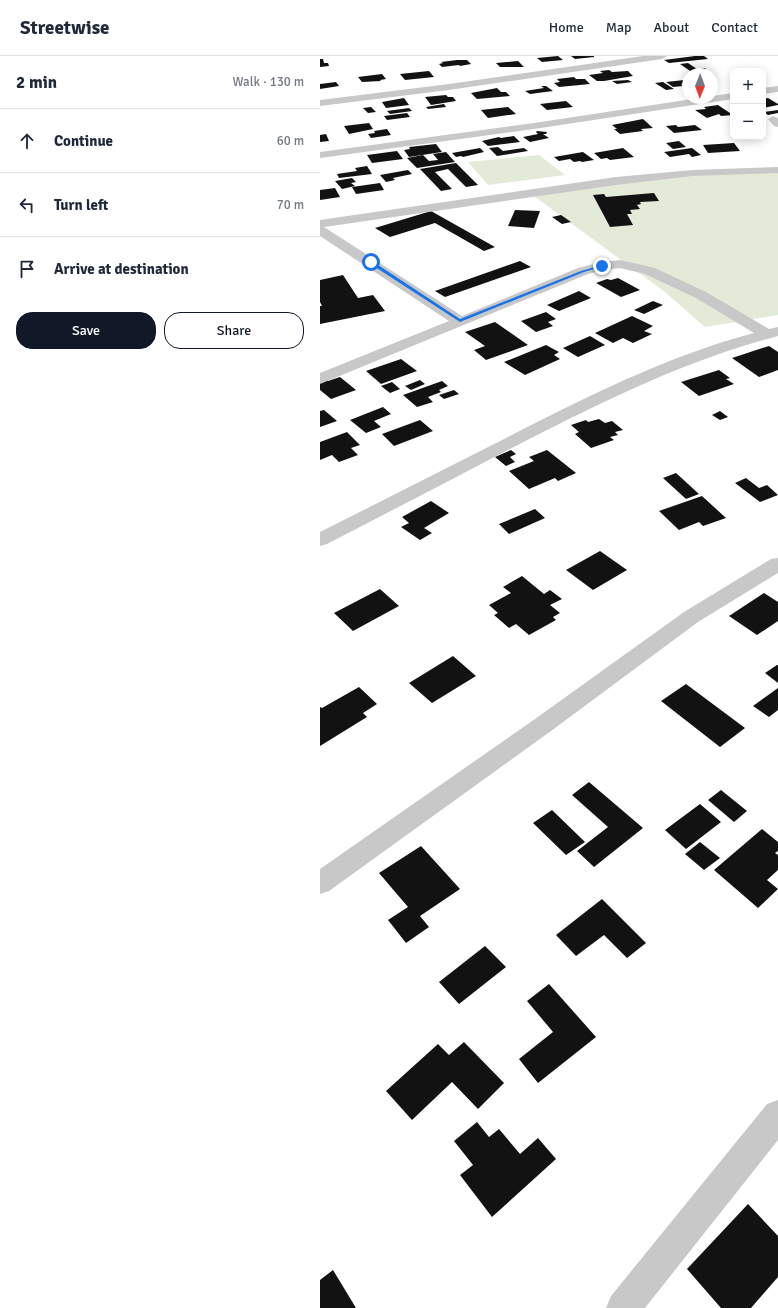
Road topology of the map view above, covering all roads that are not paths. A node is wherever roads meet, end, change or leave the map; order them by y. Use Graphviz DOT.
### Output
graph roads {
  1 [pos="662,56"];
  2 [pos="778,89"];
  3 [pos="766,91"];
  4 [pos="730,96"];
  5 [pos="320,103"];
  6 [pos="778,118"];
  7 [pos="778,124"];
  8 [pos="320,156"];
  9 [pos="778,170"];
  10 [pos="320,224"];
  11 [pos="320,230"];
  12 [pos="460,321"];
  13 [pos="772,333"];
  14 [pos="320,379"];
  15 [pos="320,540"];
  16 [pos="778,564"];
  17 [pos="320,883"];
  18 [pos="778,1115"];
  19 [pos="623,1308"];
  1 -- 5 [label="street"];
  2 -- 3 [label="street"];
  4 -- 8 [label="street"];
  6 -- 7 [label="street"];
  9 -- 10 [label="street"];
  11 -- 12 [label="street"];
  12 -- 13 [label="street"];
  12 -- 14 [label="street"];
  13 -- 15 [label="street"];
  16 -- 17 [label="street"];
  18 -- 19 [label="street"];
}
